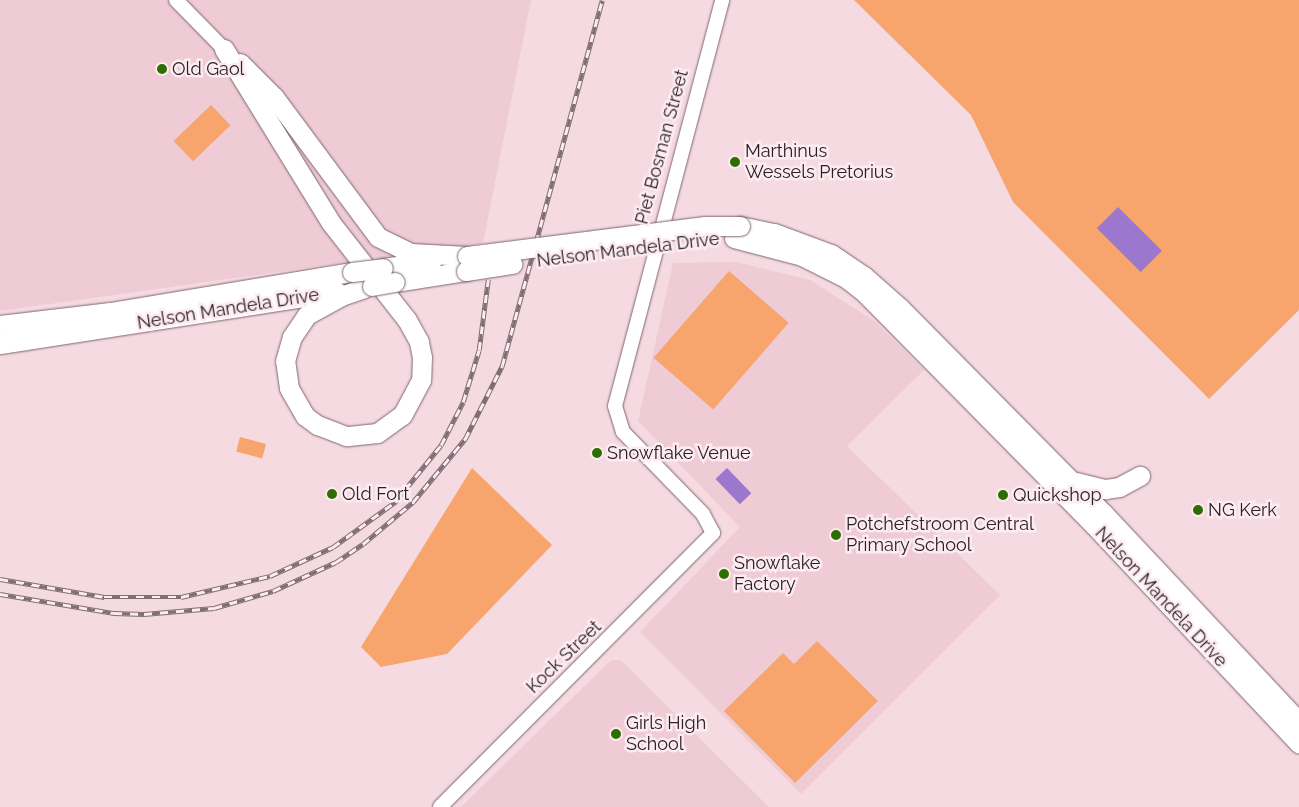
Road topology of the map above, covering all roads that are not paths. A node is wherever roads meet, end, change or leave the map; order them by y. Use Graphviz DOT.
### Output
graph roads {
  1 [pos="176,0"];
  2 [pos="722,0"];
  3 [pos="224,49"];
  4 [pos="737,232"];
  5 [pos="466,263"];
  6 [pos="368,287"];
  7 [pos="0,325"];
  8 [pos="0,344"];
  9 [pos="1140,476"];
  10 [pos="1072,481"];
  11 [pos="713,533"];
  12 [pos="1299,722"];
  13 [pos="1299,743"];
  14 [pos="440,807"];
  1 -- 3 [label="street"];
  2 -- 11 [label="street, Piet Bosman Street"];
  3 -- 5 [label="highway"];
  3 -- 6 [label="highway"];
  4 -- 5 [label="highway, Nelson Mandela Drive, bridge"];
  4 -- 10 [label="highway, Nelson Mandela Drive"];
  4 -- 13 [label="highway, Nelson Mandela Drive"];
  5 -- 6 [label="highway, Nelson Mandela Drive, bridge"];
  5 -- 7 [label="highway, Nelson Mandela Drive, bridge"];
  6 -- 8 [label="highway, Nelson Mandela Drive"];
  9 -- 10 [label="highway"];
  10 -- 12 [label="highway, Nelson Mandela Drive"];
  11 -- 14 [label="street, Kock Street"];
}
